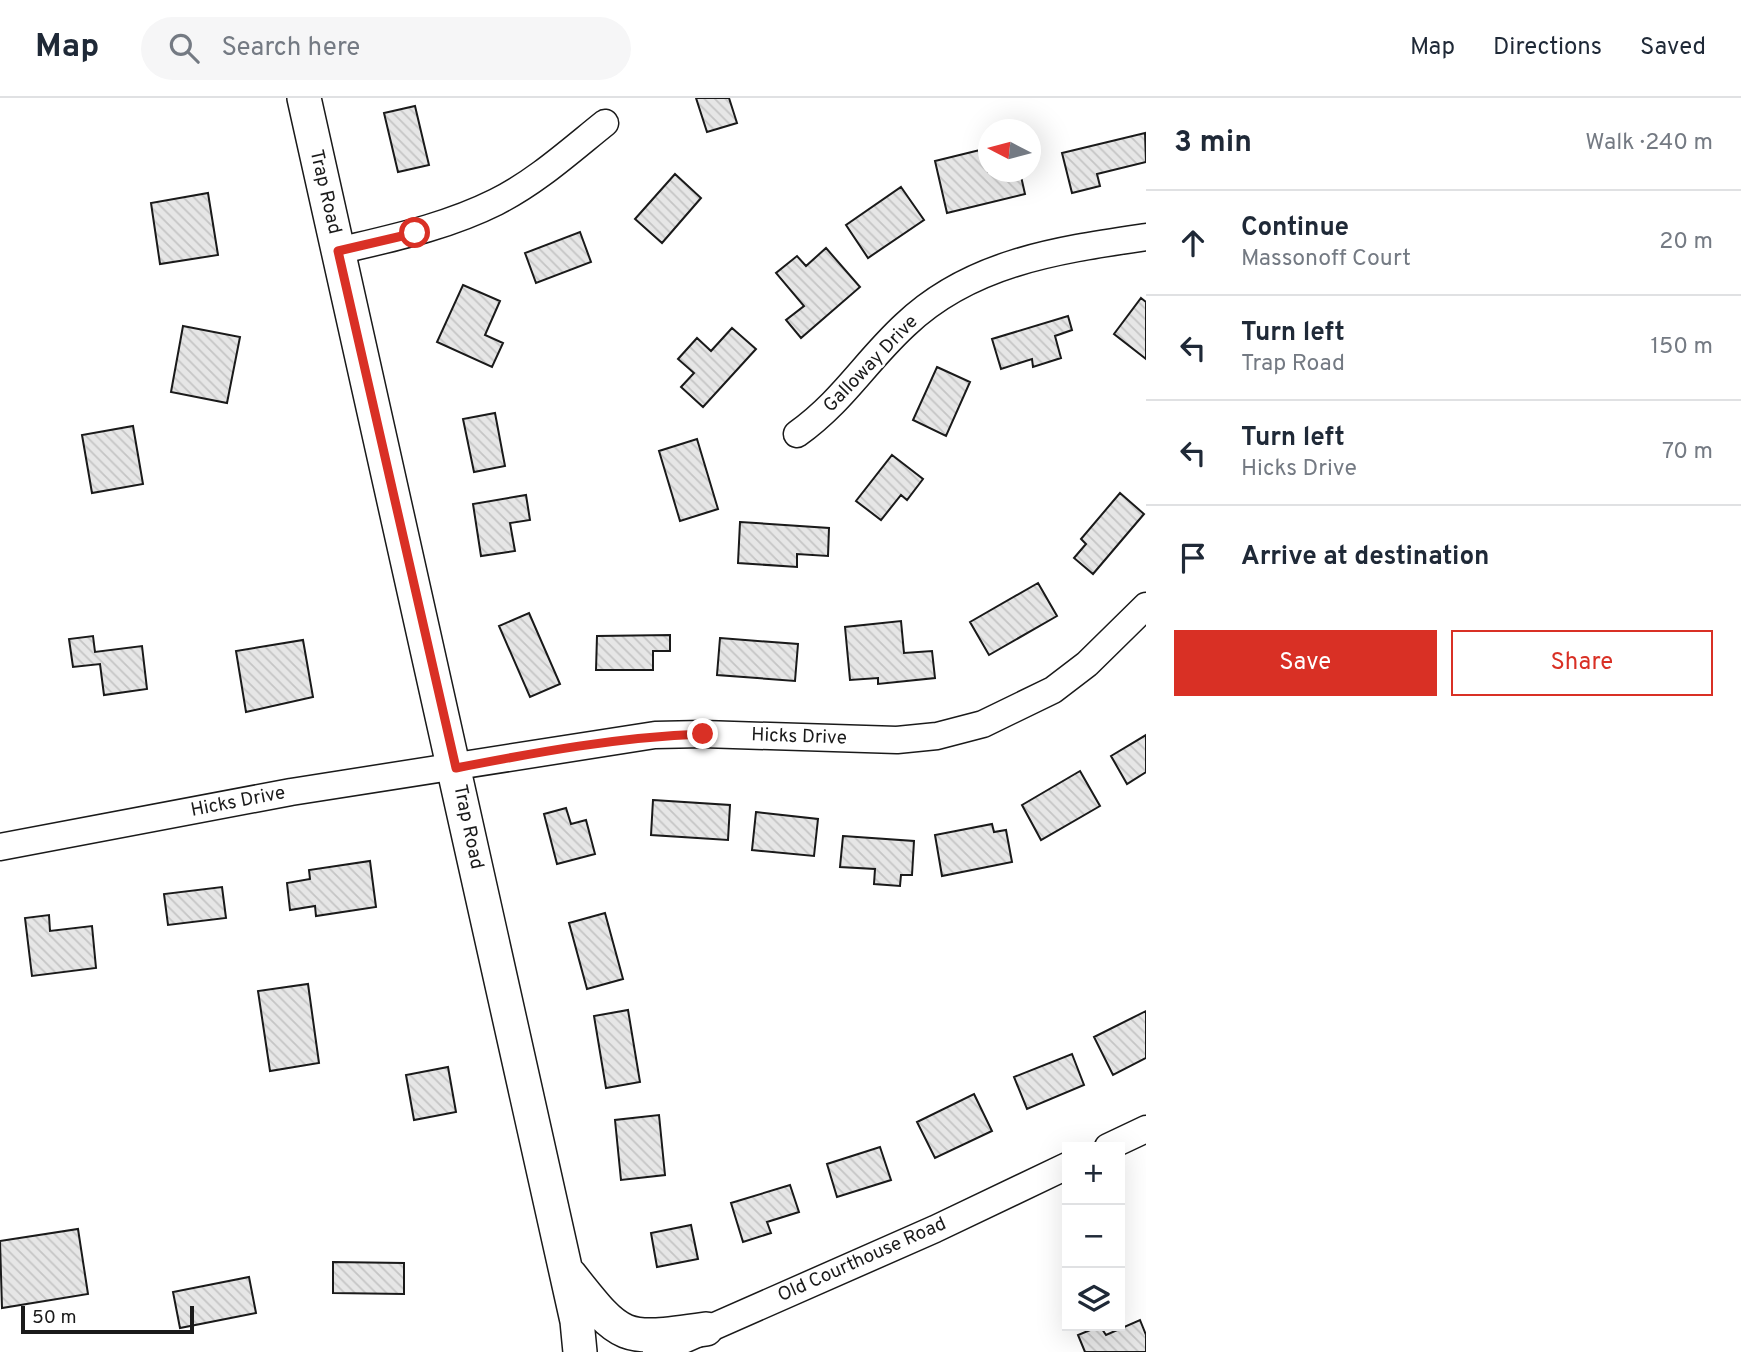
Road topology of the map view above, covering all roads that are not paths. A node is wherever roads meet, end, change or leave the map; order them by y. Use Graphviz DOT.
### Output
graph roads {
  1 [pos="304,98"];
  2 [pos="605,123"];
  3 [pos="1146,237"];
  4 [pos="338,251"];
  5 [pos="797,434"];
  6 [pos="1146,606"];
  7 [pos="456,768"];
  8 [pos="0,847"];
  9 [pos="1146,1129"];
  10 [pos="1119,1142"];
  11 [pos="1062,1168"];
  12 [pos="566,1269"];
  13 [pos="706,1329"];
  14 [pos="580,1352"];
  15 [pos="656,1352"];
  1 -- 4 [label="main road, Trap Road"];
  2 -- 4 [label="street"];
  3 -- 5 [label="street, Galloway Drive"];
  4 -- 7 [label="main road, Trap Road"];
  6 -- 7 [label="street, Hicks Drive"];
  7 -- 8 [label="street, Hicks Drive"];
  7 -- 12 [label="main road, Trap Road"];
  9 -- 10 [label="street"];
  11 -- 13 [label="street, Old Courthouse Road"];
  12 -- 13 [label="main road"];
  12 -- 14 [label="main road, Trap Road"];
  13 -- 15 [label="street, Old Courthouse Road"];
}
